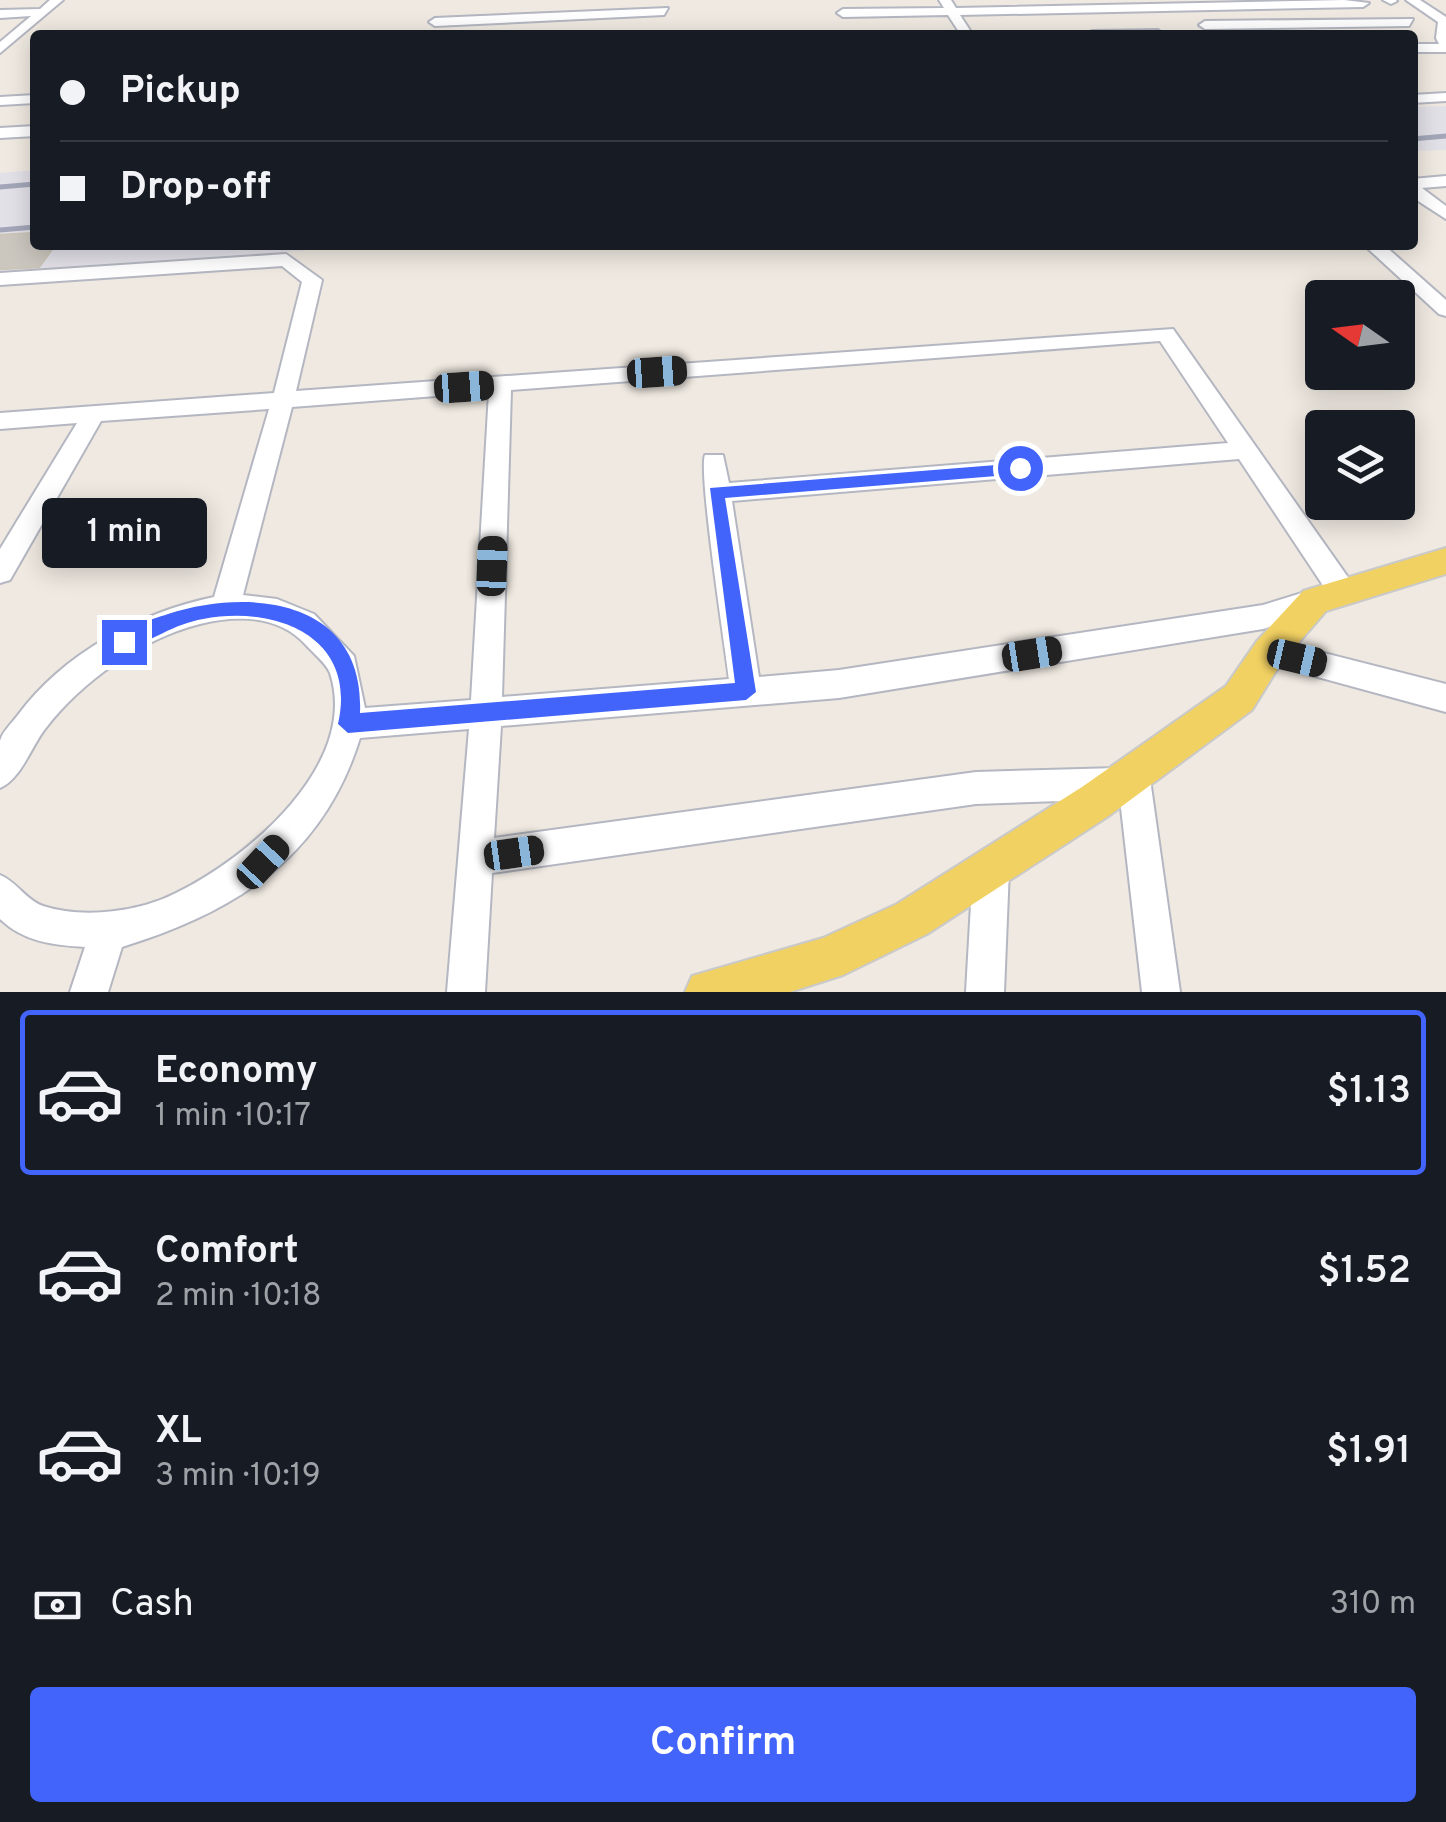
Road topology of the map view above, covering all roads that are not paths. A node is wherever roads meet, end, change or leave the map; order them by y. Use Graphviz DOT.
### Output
graph roads {
  1 [pos="12,0"];
  2 [pos="57,0"];
  3 [pos="478,0"];
  4 [pos="540,0"];
  5 [pos="1412,0"];
  6 [pos="1361,1"];
  7 [pos="1336,2"];
  8 [pos="1177,4"];
  9 [pos="998,5"];
  10 [pos="1107,5"];
  11 [pos="948,6"];
  12 [pos="1055,7"];
  13 [pos="664,11"];
  14 [pos="0,12"];
  15 [pos="43,12"];
  16 [pos="843,12"];
  17 [pos="602,13"];
  18 [pos="540,17"];
  19 [pos="474,20"];
  20 [pos="434,22"];
  21 [pos="1011,23"];
  22 [pos="1068,23"];
  23 [pos="1205,25"];
  24 [pos="473,30"];
  25 [pos="539,30"];
  26 [pos="964,30"];
  27 [pos="1137,30"];
  28 [pos="1212,30"];
  29 [pos="1,47"];
  30 [pos="1446,47"];
  31 [pos="1418,48"];
  32 [pos="1446,97"];
  33 [pos="30,99"];
  34 [pos="1418,99"];
  35 [pos="0,101"];
  36 [pos="30,132"];
  37 [pos="0,133"];
  38 [pos="1446,181"];
  39 [pos="1418,185"];
  40 [pos="1418,191"];
  41 [pos="1446,214"];
  42 [pos="1379,250"];
  43 [pos="0,279"];
  44 [pos="1446,310"];
  45 [pos="500,384"];
  46 [pos="283,400"];
  47 [pos="94,414"];
  48 [pos="0,421"];
  49 [pos="1248,450"];
  50 [pos="714,461"];
  51 [pos="716,493"];
  52 [pos="1446,562"];
  53 [pos="0,572"];
  54 [pos="1328,596"];
  55 [pos="225,609"];
  56 [pos="1269,652"];
  57 [pos="746,692"];
  58 [pos="1446,698"];
  59 [pos="486,712"];
  60 [pos="348,724"];
  61 [pos="1,767"];
  62 [pos="1126,778"];
  63 [pos="476,858"];
  64 [pos="991,868"];
  65 [pos="0,892"];
  66 [pos="108,930"];
  67 [pos="89,992"];
  68 [pos="466,992"];
  69 [pos="708,992"];
  70 [pos="985,992"];
  71 [pos="1162,992"];
  1 -- 14 [label="street"];
  2 -- 15 [label="street"];
  3 -- 19 [label="street"];
  4 -- 18 [label="street"];
  5 -- 30 [label="street"];
  6 -- 7 [label="street"];
  6 -- 23 [label="street"];
  7 -- 8 [label="street"];
  8 -- 10 [label="street"];
  8 -- 23 [label="street"];
  9 -- 11 [label="street"];
  9 -- 12 [label="street"];
  9 -- 21 [label="street"];
  10 -- 12 [label="street"];
  10 -- 27 [label="street"];
  11 -- 16 [label="street"];
  11 -- 26 [label="street"];
  12 -- 22 [label="street"];
  13 -- 17 [label="street"];
  14 -- 15 [label="street"];
  15 -- 29 [label="street"];
  17 -- 18 [label="street"];
  18 -- 19 [label="street"];
  18 -- 25 [label="street"];
  19 -- 20 [label="street"];
  19 -- 24 [label="street"];
  23 -- 28 [label="street"];
  30 -- 31 [label="street"];
  32 -- 34 [label="street"];
  33 -- 35 [label="street"];
  36 -- 37 [label="street"];
  38 -- 39 [label="street"];
  40 -- 41 [label="street"];
  42 -- 44 [label="street"];
  43 -- 46 [label="street"];
  45 -- 46 [label="street"];
  45 -- 49 [label="street"];
  45 -- 59 [label="street"];
  46 -- 47 [label="street"];
  46 -- 55 [label="street"];
  47 -- 48 [label="street"];
  47 -- 53 [label="street"];
  49 -- 51 [label="street"];
  49 -- 54 [label="street"];
  50 -- 51 [label="street"];
  51 -- 57 [label="street"];
  52 -- 54 [label="main road"];
  54 -- 56 [label="main road"];
  54 -- 57 [label="street"];
  55 -- 60 [label="street"];
  55 -- 61 [label="street"];
  56 -- 58 [label="street"];
  56 -- 62 [label="main road"];
  57 -- 59 [label="street"];
  59 -- 60 [label="street"];
  59 -- 63 [label="street"];
  60 -- 66 [label="street"];
  62 -- 63 [label="street"];
  62 -- 64 [label="main road"];
  62 -- 71 [label="street"];
  63 -- 68 [label="street"];
  64 -- 69 [label="main road"];
  64 -- 70 [label="street"];
  65 -- 66 [label="street"];
  66 -- 67 [label="street"];
}
